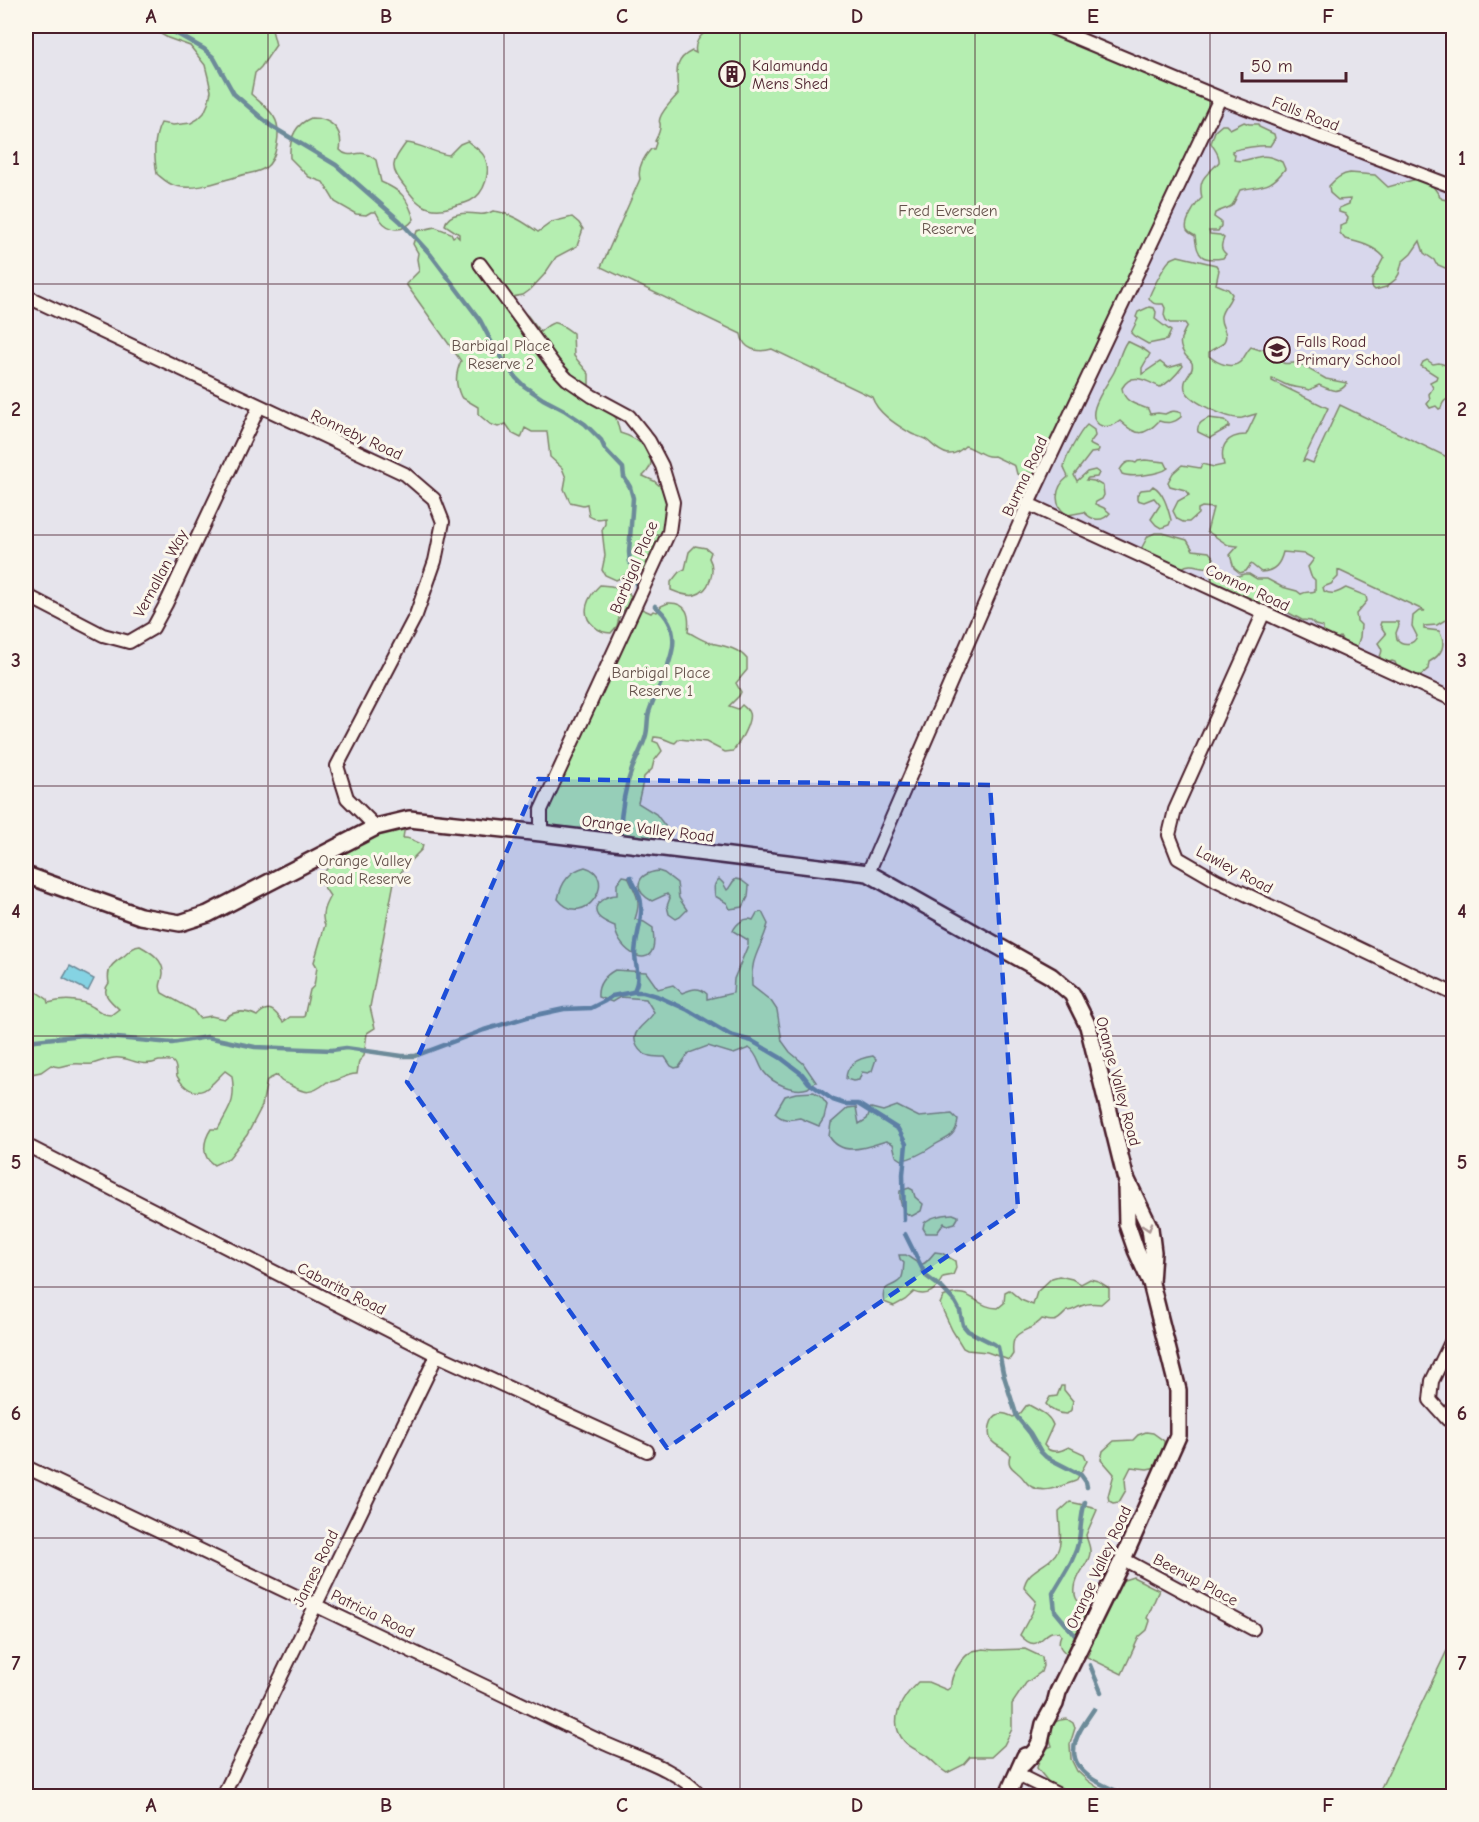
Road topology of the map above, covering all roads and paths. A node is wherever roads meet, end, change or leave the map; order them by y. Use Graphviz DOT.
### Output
graph roads {
  1 [pos="1048,26"];
  2 [pos="1220,98"];
  3 [pos="1454,187"];
  4 [pos="480,264"];
  5 [pos="26,296"];
  6 [pos="259,406"];
  7 [pos="1028,504"];
  8 [pos="26,595"];
  9 [pos="1264,612"];
  10 [pos="1454,700"];
  11 [pos="376,827"];
  12 [pos="541,833"];
  13 [pos="868,873"];
  14 [pos="26,875"];
  15 [pos="1454,994"];
  16 [pos="26,1145"];
  17 [pos="1454,1336"];
  18 [pos="437,1355"];
  19 [pos="1454,1423"];
  20 [pos="647,1451"];
  21 [pos="26,1467"];
  22 [pos="1123,1559"];
  23 [pos="316,1604"];
  24 [pos="1253,1629"];
  25 [pos="1020,1769"];
  26 [pos="223,1797"];
  27 [pos="701,1797"];
  28 [pos="1007,1797"];
  29 [pos="1061,1797"];
  1 -- 2 [label="street, Falls Road"];
  2 -- 3 [label="street, Falls Road"];
  2 -- 7 [label="street, Burma Road"];
  4 -- 12 [label="street, Barbigal Place"];
  5 -- 6 [label="street, Ronneby Road"];
  6 -- 8 [label="street, Vernallan Way"];
  6 -- 11 [label="street, Ronneby Road"];
  7 -- 9 [label="street, Connor Road"];
  7 -- 13 [label="street, Burma Road"];
  9 -- 10 [label="street, Connor Road"];
  9 -- 15 [label="street, Lawley Road"];
  11 -- 12 [label="street, Orange Valley Road"];
  11 -- 14 [label="street, Orange Valley Road"];
  12 -- 13 [label="street, Orange Valley Road"];
  13 -- 22 [label="street, Orange Valley Road"];
  16 -- 18 [label="street, Cabarita Road"];
  17 -- 19 [label="street"];
  18 -- 20 [label="street, Cabarita Road"];
  18 -- 23 [label="street, James Road"];
  21 -- 23 [label="street, Patricia Road"];
  22 -- 24 [label="street, Beenup Place"];
  22 -- 25 [label="street, Orange Valley Road"];
  23 -- 26 [label="street, James Road"];
  23 -- 27 [label="street, Patricia Road"];
  25 -- 28 [label="street, Orange Valley Road"];
  25 -- 29 [label="street"];
}
